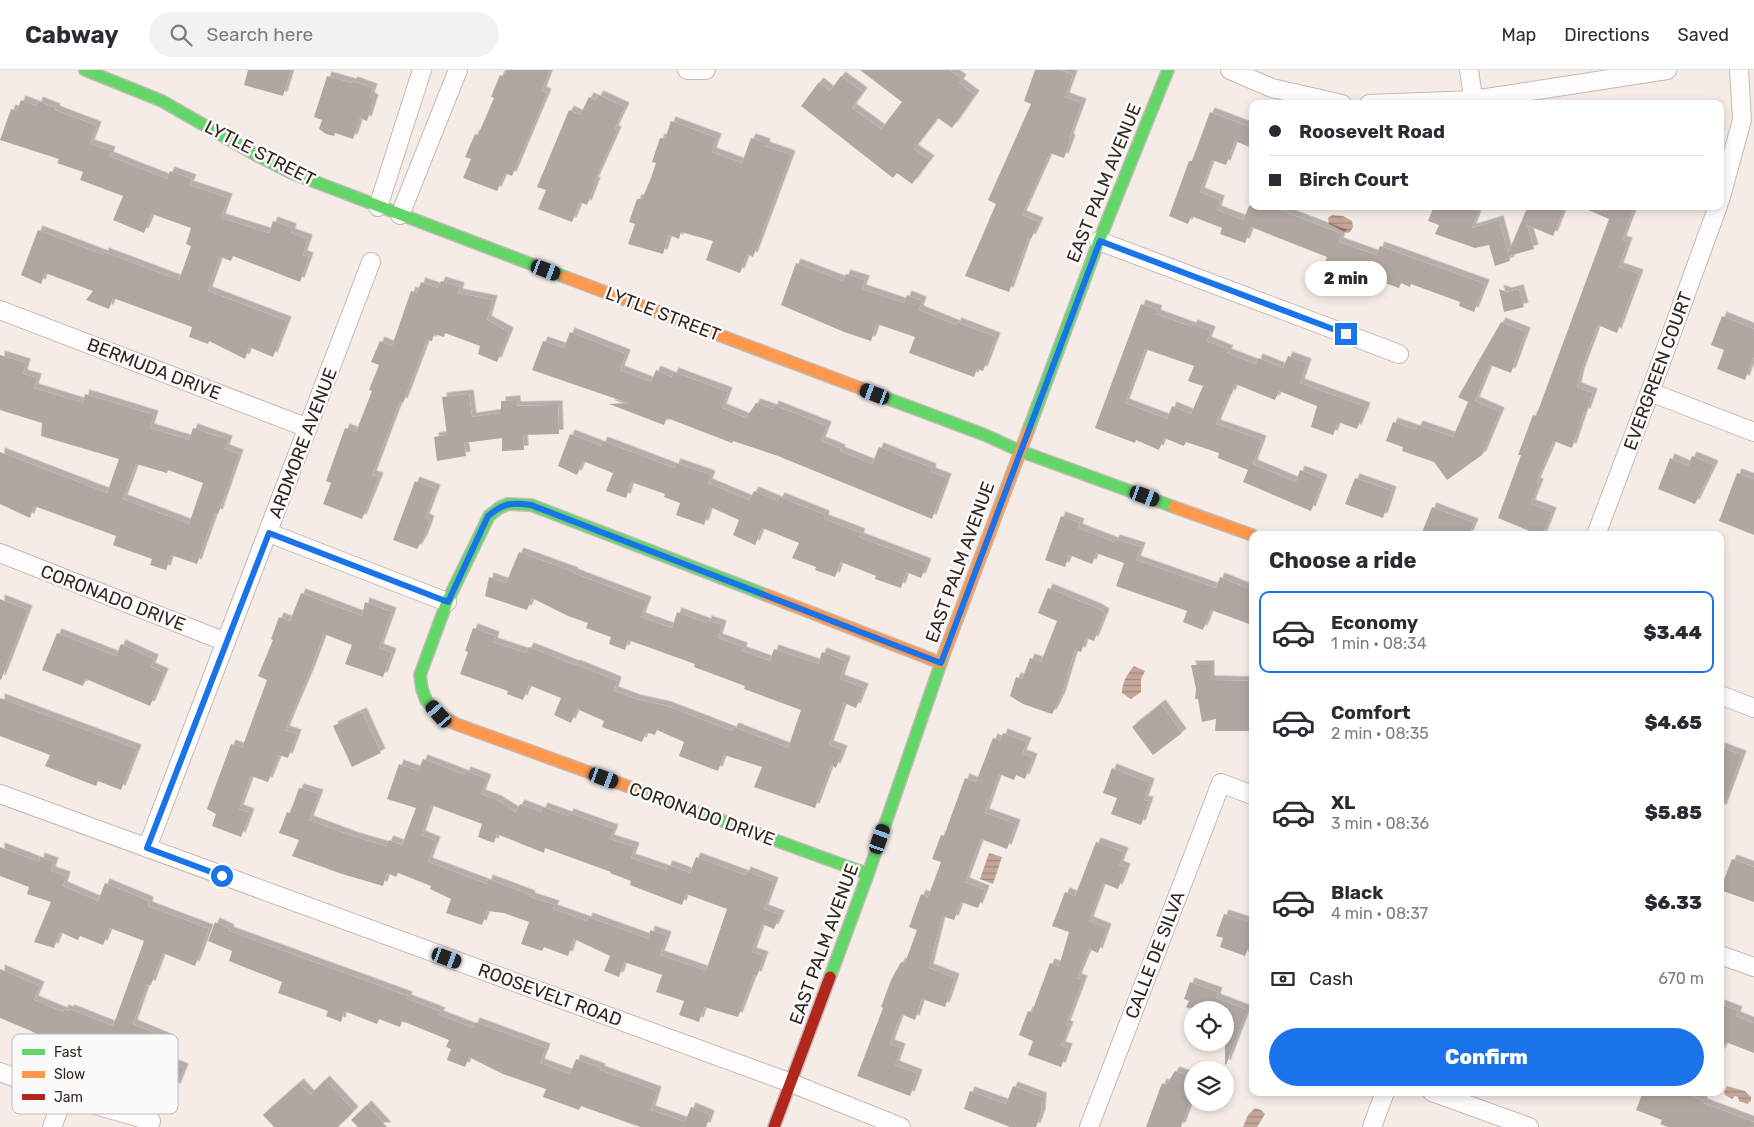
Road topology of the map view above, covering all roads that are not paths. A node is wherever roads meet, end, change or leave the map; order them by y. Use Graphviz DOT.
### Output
graph roads {
  1 [pos="84,70"];
  2 [pos="422,70"];
  3 [pos="458,70"];
  4 [pos="687,70"];
  5 [pos="706,70"];
  6 [pos="1168,70"];
  7 [pos="1230,70"];
  8 [pos="1469,70"];
  9 [pos="1667,70"];
  10 [pos="1739,70"];
  11 [pos="1324,100"];
  12 [pos="1474,100"];
  13 [pos="1486,100"];
  14 [pos="1724,185"];
  15 [pos="378,207"];
  16 [pos="1717,210"];
  17 [pos="400,216"];
  18 [pos="1100,241"];
  19 [pos="371,262"];
  20 [pos="0,310"];
  21 [pos="1399,354"];
  22 [pos="1650,392"];
  23 [pos="308,428"];
  24 [pos="1754,432"];
  25 [pos="1020,451"];
  26 [pos="1598,531"];
  27 [pos="269,533"];
  28 [pos="1249,535"];
  29 [pos="0,554"];
  30 [pos="448,602"];
  31 [pos="226,642"];
  32 [pos="941,663"];
  33 [pos="1724,697"];
  34 [pos="1754,708"];
  35 [pos="0,794"];
  36 [pos="1249,794"];
  37 [pos="147,848"];
  38 [pos="868,874"];
  39 [pos="1724,957"];
  40 [pos="1754,968"];
  41 [pos="0,1072"];
  42 [pos="12,1076"];
  43 [pos="791,1083"];
  44 [pos="1384,1096"];
  45 [pos="1443,1096"];
  46 [pos="57,1114"];
  47 [pos="127,1114"];
  48 [pos="151,1121"];
  49 [pos="52,1127"];
  50 [pos="774,1127"];
  51 [pos="902,1127"];
  52 [pos="1089,1127"];
  53 [pos="1372,1127"];
  54 [pos="1529,1127"];
  1 -- 15 [label="street, LYTLE STREET"];
  2 -- 15 [label="street"];
  3 -- 17 [label="street"];
  4 -- 5 [label="street"];
  6 -- 18 [label="street, EAST PALM AVENUE"];
  7 -- 11 [label="street"];
  8 -- 12 [label="street"];
  9 -- 13 [label="street"];
  10 -- 14 [label="street"];
  15 -- 17 [label="street, LYTLE STREET"];
  16 -- 22 [label="street, EVERGREEN COURT"];
  17 -- 25 [label="street, LYTLE STREET"];
  18 -- 21 [label="street"];
  18 -- 25 [label="street, EAST PALM AVENUE"];
  19 -- 23 [label="street, ARDMORE AVENUE"];
  20 -- 23 [label="street, BERMUDA DRIVE"];
  22 -- 24 [label="street"];
  22 -- 26 [label="street, EVERGREEN COURT"];
  23 -- 27 [label="street, ARDMORE AVENUE"];
  25 -- 28 [label="street, LYTLE STREET"];
  25 -- 32 [label="street, EAST PALM AVENUE"];
  27 -- 30 [label="street"];
  27 -- 31 [label="street, ARDMORE AVENUE"];
  29 -- 31 [label="street, CORONADO DRIVE"];
  30 -- 32 [label="street"];
  30 -- 38 [label="street, CORONADO DRIVE"];
  31 -- 37 [label="street, ARDMORE AVENUE"];
  32 -- 38 [label="street, EAST PALM AVENUE"];
  33 -- 34 [label="street"];
  35 -- 37 [label="street, ROOSEVELT ROAD"];
  36 -- 52 [label="street, CALLE DE SILVA"];
  37 -- 43 [label="street, ROOSEVELT ROAD"];
  38 -- 43 [label="street, EAST PALM AVENUE"];
  39 -- 40 [label="street"];
  41 -- 42 [label="street"];
  43 -- 50 [label="street, EAST PALM AVENUE"];
  43 -- 51 [label="street, ROOSEVELT ROAD"];
  44 -- 53 [label="street"];
  45 -- 54 [label="street"];
  46 -- 49 [label="street"];
  47 -- 48 [label="street"];
}
